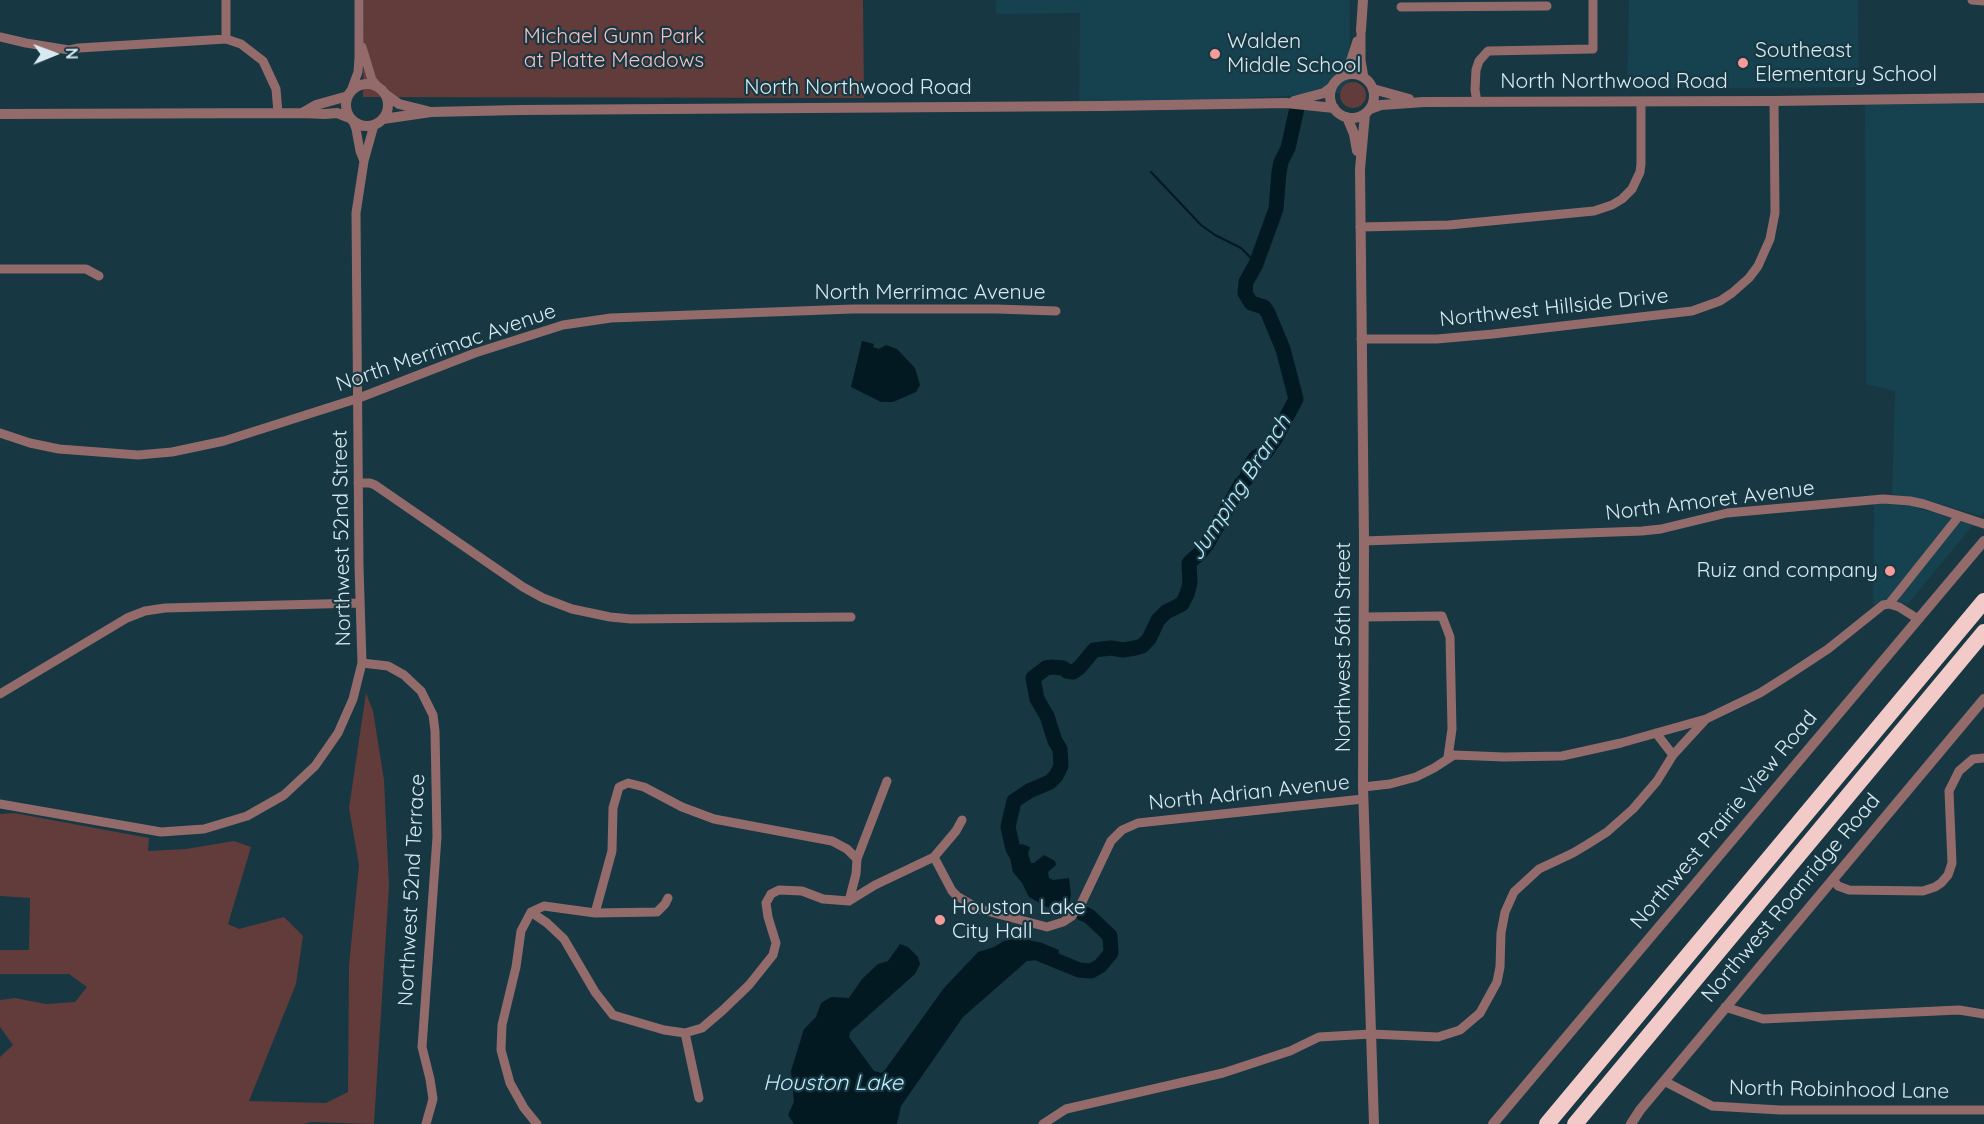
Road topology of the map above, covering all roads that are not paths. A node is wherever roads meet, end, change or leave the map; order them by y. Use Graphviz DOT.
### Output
graph roads {
  1 [pos="226,0"];
  2 [pos="359,0"];
  3 [pos="1363,0"];
  4 [pos="1593,0"];
  5 [pos="1972,0"];
  6 [pos="1984,1"];
  7 [pos="1470,3"];
  8 [pos="1547,6"];
  9 [pos="1401,7"];
  10 [pos="1360,30"];
  11 [pos="0,37"];
  12 [pos="226,39"];
  13 [pos="360,39"];
  14 [pos="1346,75"];
  15 [pos="1365,78"];
  16 [pos="377,86"];
  17 [pos="1332,87"];
  18 [pos="1373,90"];
  19 [pos="349,93"];
  20 [pos="386,94"];
  21 [pos="1984,98"];
  22 [pos="1774,101"];
  23 [pos="1286,102"];
  24 [pos="1424,102"];
  25 [pos="1477,102"];
  26 [pos="1641,102"];
  27 [pos="1334,108"];
  28 [pos="1367,111"];
  29 [pos="431,112"];
  30 [pos="278,113"];
  31 [pos="302,113"];
  32 [pos="0,114"];
  33 [pos="1347,117"];
  34 [pos="351,119"];
  35 [pos="378,122"];
  36 [pos="364,161"];
  37 [pos="1360,169"];
  38 [pos="1360,227"];
  39 [pos="0,269"];
  40 [pos="99,276"];
  41 [pos="1056,311"];
  42 [pos="1361,339"];
  43 [pos="359,398"];
  44 [pos="0,433"];
  45 [pos="358,483"];
  46 [pos="1959,516"];
  47 [pos="1984,524"];
  48 [pos="1365,541"];
  49 [pos="1984,541"];
  50 [pos="1984,601"];
  51 [pos="360,603"];
  52 [pos="1889,604"];
  53 [pos="851,616"];
  54 [pos="1364,617"];
  55 [pos="1918,619"];
  56 [pos="1984,632"];
  57 [pos="362,663"];
  58 [pos="0,694"];
  59 [pos="1984,699"];
  60 [pos="1706,719"];
  61 [pos="1656,733"];
  62 [pos="1673,755"];
  63 [pos="1448,758"];
  64 [pos="1984,758"];
  65 [pos="887,782"];
  66 [pos="1363,787"];
  67 [pos="1363,799"];
  68 [pos="0,804"];
  69 [pos="962,820"];
  70 [pos="934,857"];
  71 [pos="857,859"];
  72 [pos="1833,879"];
  73 [pos="668,897"];
  74 [pos="849,901"];
  75 [pos="531,912"];
  76 [pos="595,913"];
  77 [pos="1725,1007"];
  78 [pos="1984,1014"];
  79 [pos="685,1033"];
  80 [pos="1371,1034"];
  81 [pos="1664,1081"];
  82 [pos="699,1098"];
  83 [pos="1984,1110"];
  84 [pos="426,1124"];
  85 [pos="537,1124"];
  86 [pos="1043,1124"];
  87 [pos="1374,1124"];
  88 [pos="1493,1124"];
  89 [pos="1547,1124"];
  90 [pos="1575,1124"];
  91 [pos="1631,1124"];
  1 -- 12 [label="street"];
  2 -- 13 [label="street"];
  3 -- 10 [label="street"];
  4 -- 25 [label="street"];
  5 -- 6 [label="street"];
  7 -- 8 [label="street"];
  7 -- 9 [label="street"];
  10 -- 14 [label="street"];
  10 -- 15 [label="street"];
  11 -- 12 [label="street"];
  12 -- 30 [label="street"];
  13 -- 16 [label="street"];
  13 -- 19 [label="street"];
  14 -- 15 [label="street"];
  14 -- 17 [label="street"];
  15 -- 18 [label="street"];
  16 -- 19 [label="street"];
  16 -- 20 [label="street"];
  17 -- 23 [label="street, North Northwood Road"];
  17 -- 27 [label="street"];
  18 -- 24 [label="street, North Northwood Road"];
  18 -- 28 [label="street"];
  19 -- 31 [label="street"];
  19 -- 34 [label="street"];
  20 -- 29 [label="street, North Northwood Road"];
  20 -- 35 [label="street"];
  21 -- 22 [label="street, North Northwood Road"];
  22 -- 26 [label="street, North Northwood Road"];
  22 -- 42 [label="street, Northwest Hillside Drive"];
  23 -- 27 [label="street, North Northwood Road"];
  23 -- 29 [label="street, North Northwood Road"];
  24 -- 25 [label="street, North Northwood Road"];
  24 -- 28 [label="street, North Northwood Road"];
  25 -- 26 [label="street, North Northwood Road"];
  26 -- 38 [label="street"];
  27 -- 33 [label="street"];
  28 -- 33 [label="street"];
  28 -- 37 [label="street, Northwest 56th Street"];
  29 -- 35 [label="street, North Northwood Road"];
  30 -- 31 [label="street"];
  30 -- 32 [label="street"];
  31 -- 34 [label="street"];
  33 -- 37 [label="street, Northwest 56th Street"];
  34 -- 35 [label="street"];
  34 -- 36 [label="street, Northwest 52nd Street"];
  35 -- 36 [label="street, Northwest 52nd Street"];
  36 -- 43 [label="street, Northwest 52nd Street"];
  37 -- 38 [label="street, Northwest 56th Street"];
  38 -- 42 [label="street, Northwest 56th Street"];
  39 -- 40 [label="street"];
  41 -- 43 [label="street, North Merrimac Avenue"];
  42 -- 48 [label="street, Northwest 56th Street"];
  43 -- 44 [label="street, North Merrimac Avenue"];
  43 -- 45 [label="street, Northwest 52nd Street"];
  45 -- 51 [label="street, Northwest 52nd Street"];
  45 -- 53 [label="street"];
  46 -- 47 [label="street, North Amoret Avenue"];
  46 -- 48 [label="street, North Amoret Avenue"];
  46 -- 52 [label="street, North Adrian Avenue"];
  48 -- 54 [label="street, Northwest 56th Street"];
  49 -- 55 [label="street, Northwest Prairie View Road"];
  50 -- 89 [label="highway"];
  51 -- 57 [label="street, Northwest 52nd Street"];
  51 -- 58 [label="street"];
  52 -- 55 [label="street"];
  52 -- 60 [label="street, North Adrian Avenue"];
  54 -- 63 [label="street"];
  54 -- 66 [label="street, Northwest 56th Street"];
  55 -- 88 [label="street, Northwest Prairie View Road"];
  56 -- 90 [label="highway"];
  57 -- 68 [label="street, Northwest 52nd Street"];
  57 -- 84 [label="street, Northwest 52nd Terrace"];
  59 -- 72 [label="street, Northwest Roanridge Road"];
  60 -- 61 [label="street, North Adrian Avenue"];
  60 -- 62 [label="street"];
  61 -- 62 [label="street"];
  61 -- 63 [label="street, North Adrian Avenue"];
  62 -- 80 [label="street"];
  63 -- 66 [label="street, North Adrian Avenue"];
  64 -- 72 [label="street"];
  65 -- 71 [label="street"];
  66 -- 67 [label="street, Northwest 56th Street"];
  67 -- 70 [label="street, North Adrian Avenue"];
  67 -- 80 [label="street, Northwest 56th Street"];
  69 -- 70 [label="street"];
  70 -- 74 [label="street"];
  71 -- 74 [label="street"];
  71 -- 76 [label="street"];
  72 -- 77 [label="street, Northwest Roanridge Road"];
  73 -- 76 [label="street"];
  74 -- 79 [label="street"];
  75 -- 76 [label="street"];
  75 -- 79 [label="street"];
  75 -- 85 [label="street"];
  77 -- 78 [label="street"];
  77 -- 81 [label="street, Northwest Roanridge Road"];
  79 -- 82 [label="street"];
  80 -- 86 [label="street"];
  80 -- 87 [label="street, Northwest 56th Street"];
  81 -- 83 [label="street, North Robinhood Lane"];
  81 -- 91 [label="street, Northwest Roanridge Road"];
}
